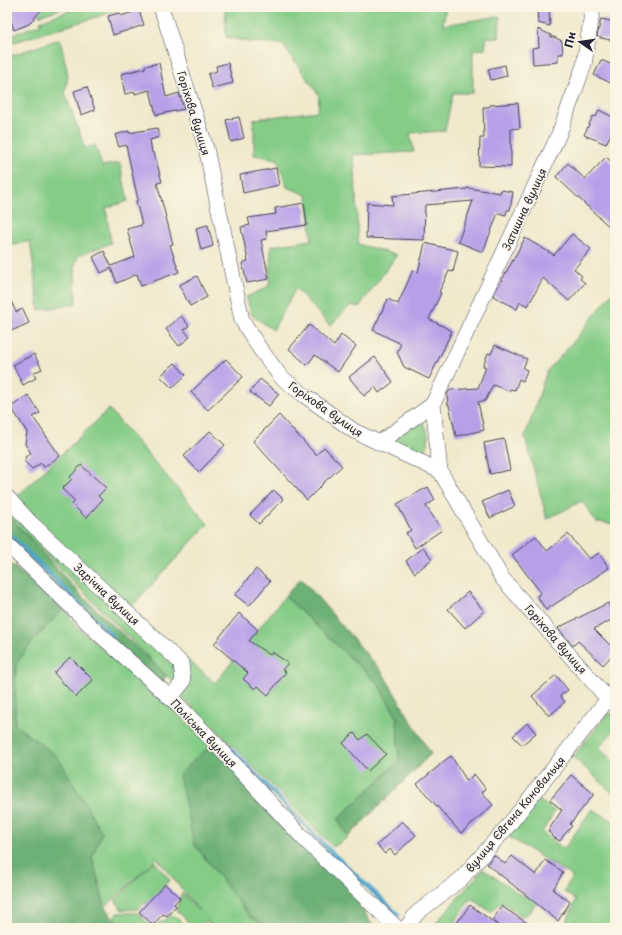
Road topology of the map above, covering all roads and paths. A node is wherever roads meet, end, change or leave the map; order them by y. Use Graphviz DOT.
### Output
graph roads {
  1 [pos="161,7"];
  2 [pos="593,7"];
  3 [pos="433,404"];
  4 [pos="379,443"];
  5 [pos="440,471"];
  6 [pos="7,497"];
  7 [pos="7,544"];
  8 [pos="613,697"];
  9 [pos="170,698"];
  10 [pos="397,928"];
  11 [pos="406,928"];
  1 -- 4 [label="street, Горіхова вулиця"];
  2 -- 3 [label="street, Затишна вулиця"];
  3 -- 4 [label="street, Затишна вулиця"];
  3 -- 5 [label="street"];
  4 -- 5 [label="street, Горіхова вулиця"];
  5 -- 8 [label="street, Горіхова вулиця"];
  6 -- 9 [label="street, Зарічна вулиця"];
  7 -- 9 [label="street, Поліська вулиця"];
  8 -- 11 [label="street, вулиця Євгена Коновальця"];
  9 -- 10 [label="street, Поліська вулиця"];
}
